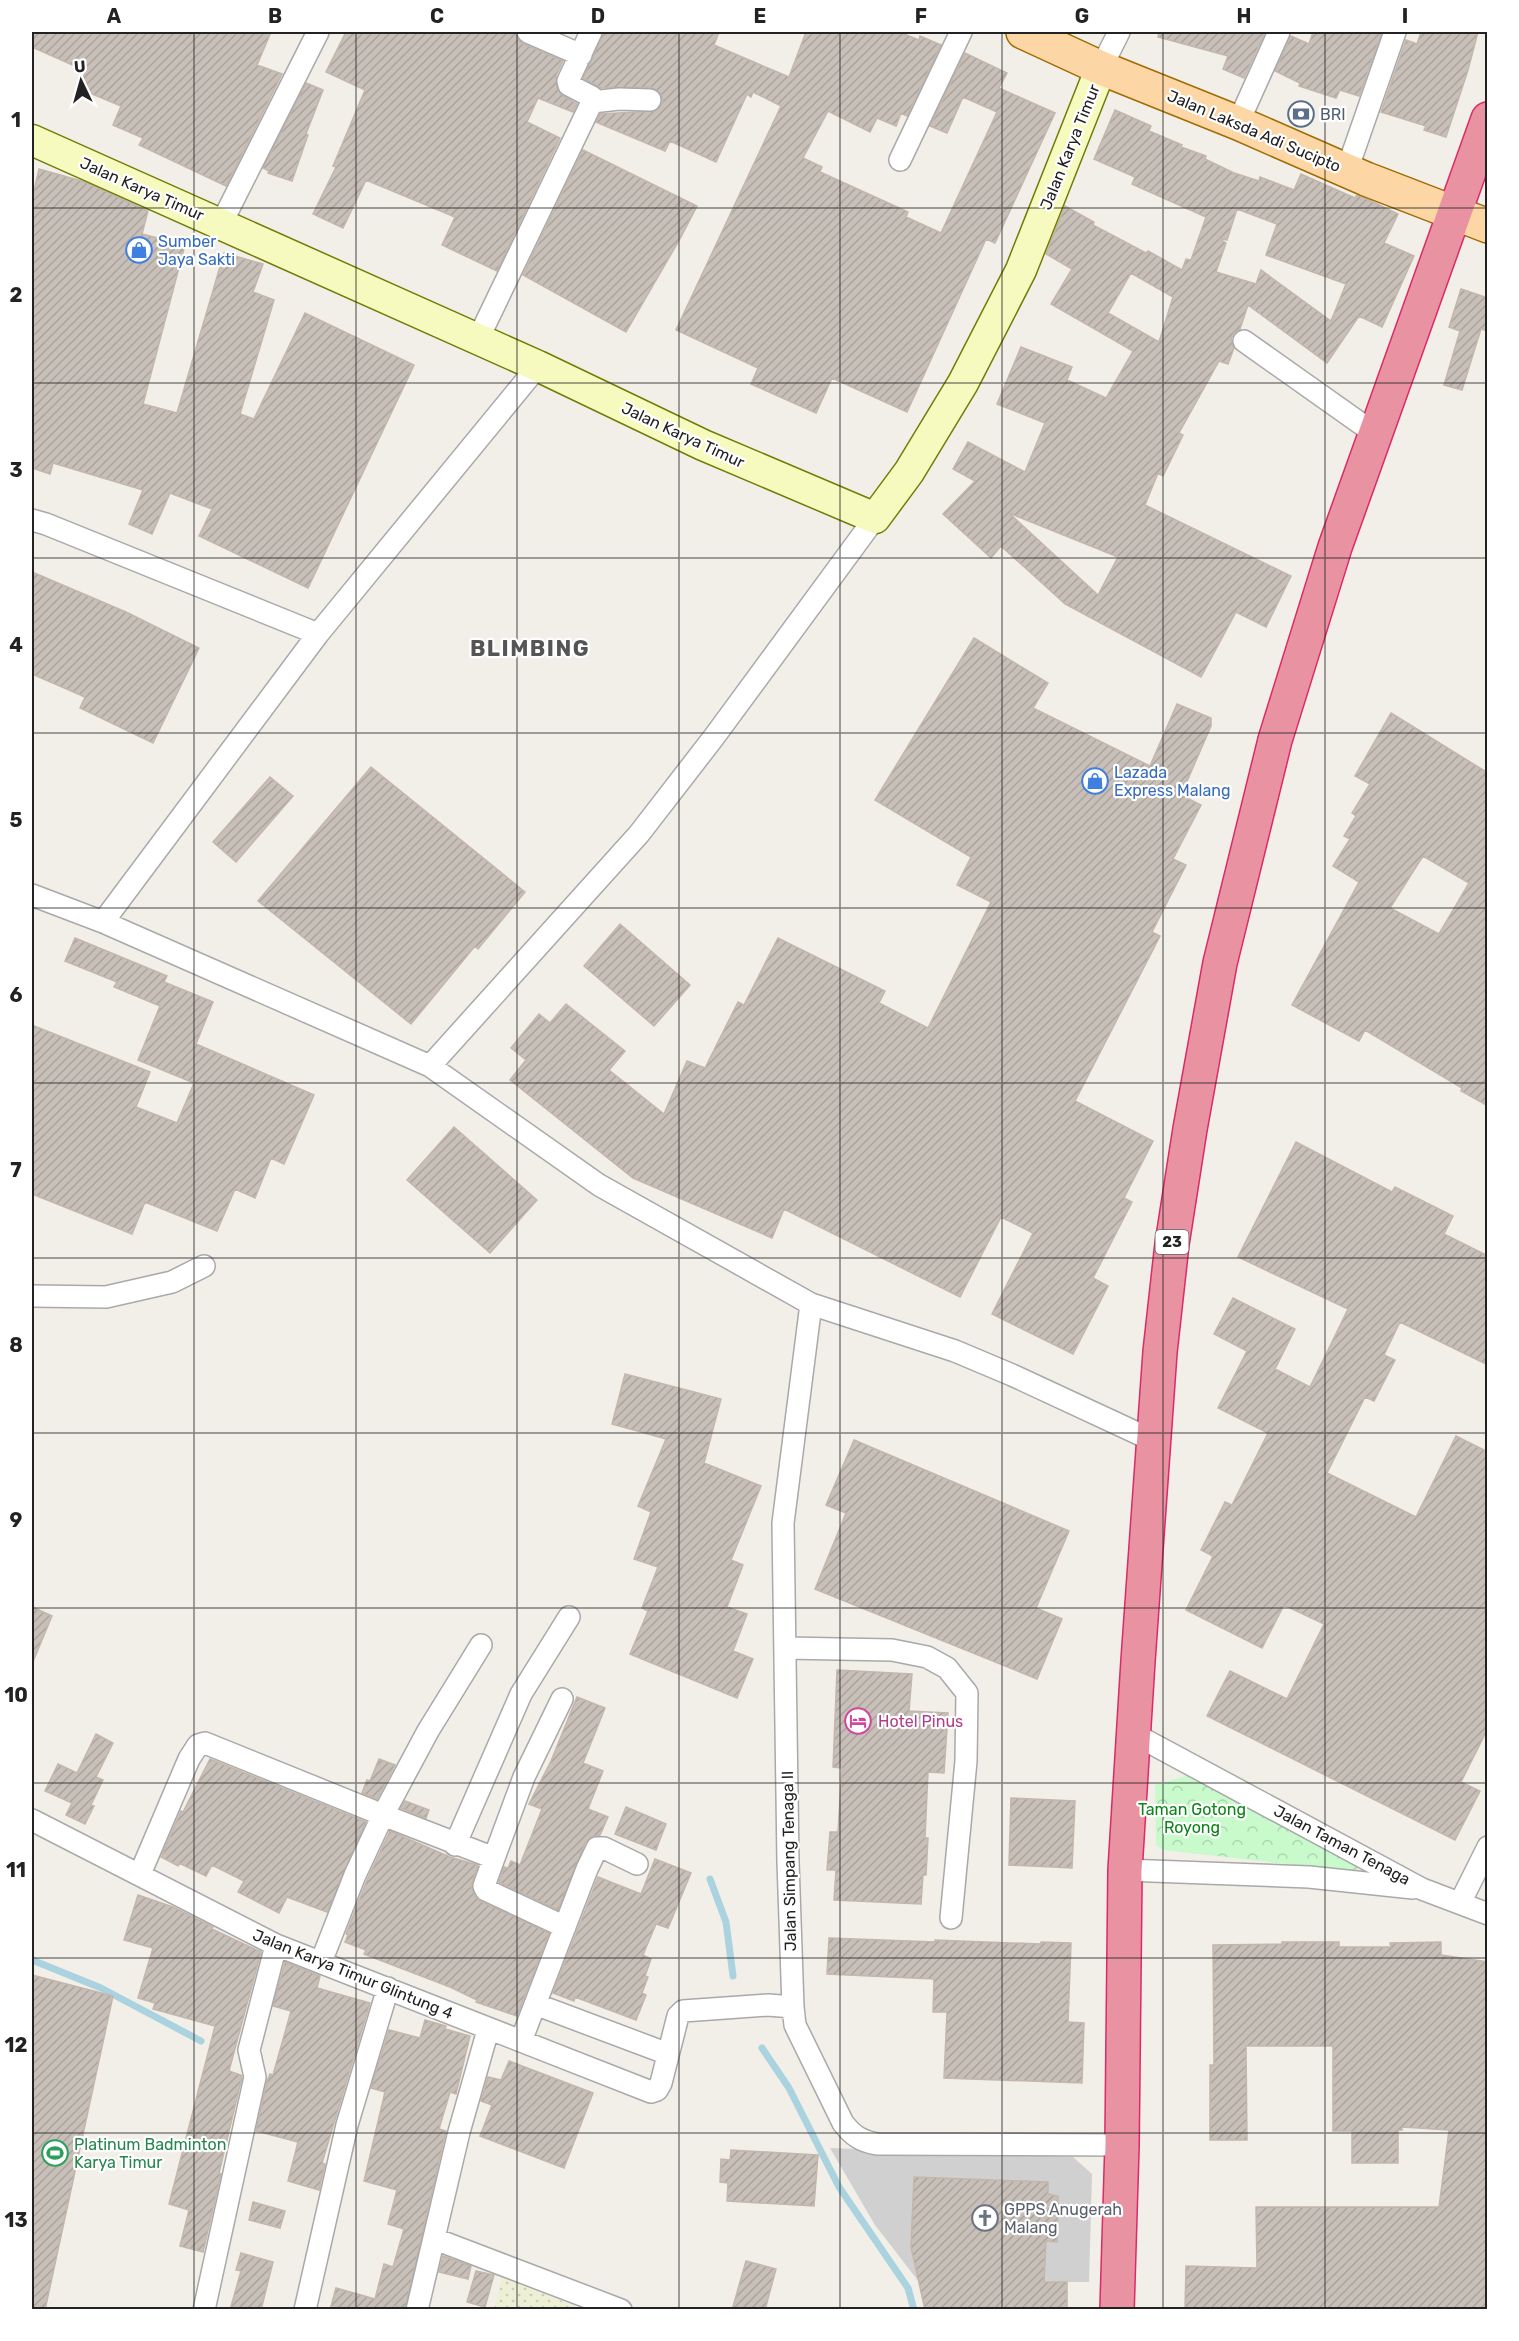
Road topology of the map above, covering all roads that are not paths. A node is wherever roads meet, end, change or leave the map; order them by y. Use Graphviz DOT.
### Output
graph roads {
  1 [pos="318,32"];
  2 [pos="528,32"];
  3 [pos="591,32"];
  4 [pos="961,32"];
  5 [pos="1023,32"];
  6 [pos="1119,32"];
  7 [pos="1279,32"];
  8 [pos="1395,32"];
  9 [pos="580,55"];
  10 [pos="1101,68"];
  11 [pos="650,100"];
  12 [pos="592,102"];
  13 [pos="1488,118"];
  14 [pos="1238,123"];
  15 [pos="32,140"];
  16 [pos="900,160"];
  17 [pos="1347,170"];
  18 [pos="1455,213"];
  19 [pos="221,224"];
  20 [pos="1488,226"];
  21 [pos="478,339"];
  22 [pos="1244,341"];
  23 [pos="538,366"];
  24 [pos="1374,433"];
  25 [pos="875,519"];
  26 [pos="32,520"];
  27 [pos="318,634"];
  28 [pos="32,895"];
  29 [pos="103,922"];
  30 [pos="430,1066"];
  31 [pos="204,1266"];
  32 [pos="32,1296"];
  33 [pos="812,1304"];
  34 [pos="1152,1440"];
  35 [pos="570,1617"];
  36 [pos="481,1645"];
  37 [pos="785,1648"];
  38 [pos="562,1699"];
  39 [pos="1134,1734"];
  40 [pos="383,1815"];
  41 [pos="32,1820"];
  42 [pos="455,1845"];
  43 [pos="1488,1847"];
  44 [pos="494,1858"];
  45 [pos="637,1864"];
  46 [pos="1125,1870"];
  47 [pos="140,1874"];
  48 [pos="1422,1888"];
  49 [pos="1460,1903"];
  50 [pos="1488,1914"];
  51 [pos="951,1918"];
  52 [pos="565,1927"];
  53 [pos="276,1945"];
  54 [pos="321,1962"];
  55 [pos="388,1988"];
  56 [pos="535,2004"];
  57 [pos="793,2007"];
  58 [pos="489,2030"];
  59 [pos="521,2041"];
  60 [pos="668,2054"];
  61 [pos="1122,2145"];
  62 [pos="435,2239"];
  63 [pos="204,2310"];
  64 [pos="305,2310"];
  65 [pos="417,2310"];
  66 [pos="621,2310"];
  67 [pos="1117,2310"];
  1 -- 19 [label="street"];
  2 -- 9 [label="street"];
  3 -- 9 [label="street"];
  4 -- 16 [label="street"];
  5 -- 10 [label="main road, Jalan Laksda Adi Sucipto"];
  6 -- 10 [label="street"];
  7 -- 14 [label="street"];
  8 -- 17 [label="street"];
  9 -- 12 [label="street"];
  10 -- 14 [label="main road, Jalan Laksda Adi Sucipto"];
  10 -- 25 [label="street, Jalan Karya Timur"];
  11 -- 12 [label="street"];
  12 -- 21 [label="street"];
  13 -- 18 [label="highway, 23"];
  14 -- 17 [label="main road, Jalan Laksda Adi Sucipto"];
  15 -- 19 [label="street, Jalan Karya Timur"];
  17 -- 18 [label="main road, Jalan Laksda Adi Sucipto"];
  18 -- 20 [label="main road, Jalan Laksda Adi Sucipto"];
  18 -- 24 [label="highway, 23"];
  19 -- 21 [label="street, Jalan Karya Timur"];
  21 -- 23 [label="street, Jalan Karya Timur"];
  22 -- 24 [label="street"];
  23 -- 25 [label="street, Jalan Karya Timur"];
  23 -- 27 [label="street"];
  24 -- 34 [label="highway, 23"];
  25 -- 30 [label="street"];
  26 -- 27 [label="street"];
  27 -- 29 [label="street"];
  28 -- 29 [label="street"];
  29 -- 30 [label="street"];
  30 -- 33 [label="street"];
  31 -- 32 [label="street"];
  33 -- 34 [label="street"];
  33 -- 37 [label="street, Jalan Simpang Tenaga II"];
  34 -- 39 [label="highway, 23"];
  35 -- 42 [label="street"];
  36 -- 40 [label="street"];
  37 -- 51 [label="street"];
  37 -- 57 [label="street, Jalan Simpang Tenaga II"];
  38 -- 44 [label="street"];
  39 -- 46 [label="highway, 23"];
  39 -- 48 [label="street, Jalan Taman Tenaga"];
  40 -- 42 [label="street"];
  40 -- 47 [label="street"];
  40 -- 54 [label="street"];
  41 -- 47 [label="street, Jalan Karya Timur Glintung 4"];
  42 -- 44 [label="street"];
  43 -- 49 [label="street"];
  44 -- 52 [label="street"];
  45 -- 52 [label="street"];
  46 -- 48 [label="street, Jalan Taman Tenaga"];
  46 -- 61 [label="highway, 23"];
  47 -- 53 [label="street, Jalan Karya Timur Glintung 4"];
  48 -- 49 [label="street, Jalan Taman Tenaga"];
  49 -- 50 [label="street, Jalan Taman Tenaga"];
  52 -- 56 [label="street"];
  53 -- 54 [label="street, Jalan Karya Timur Glintung 4"];
  53 -- 63 [label="street"];
  54 -- 55 [label="street, Jalan Karya Timur Glintung 4"];
  55 -- 58 [label="street, Jalan Karya Timur Glintung 4"];
  55 -- 64 [label="street"];
  56 -- 59 [label="street"];
  56 -- 60 [label="street"];
  57 -- 60 [label="street"];
  57 -- 61 [label="street, Jalan Simpang Tenaga II"];
  58 -- 59 [label="street, Jalan Karya Timur Glintung 4"];
  58 -- 62 [label="street"];
  59 -- 60 [label="street, Jalan Karya Timur Glintung 4"];
  61 -- 67 [label="highway, 23"];
  62 -- 65 [label="street"];
  62 -- 66 [label="street"];
}
